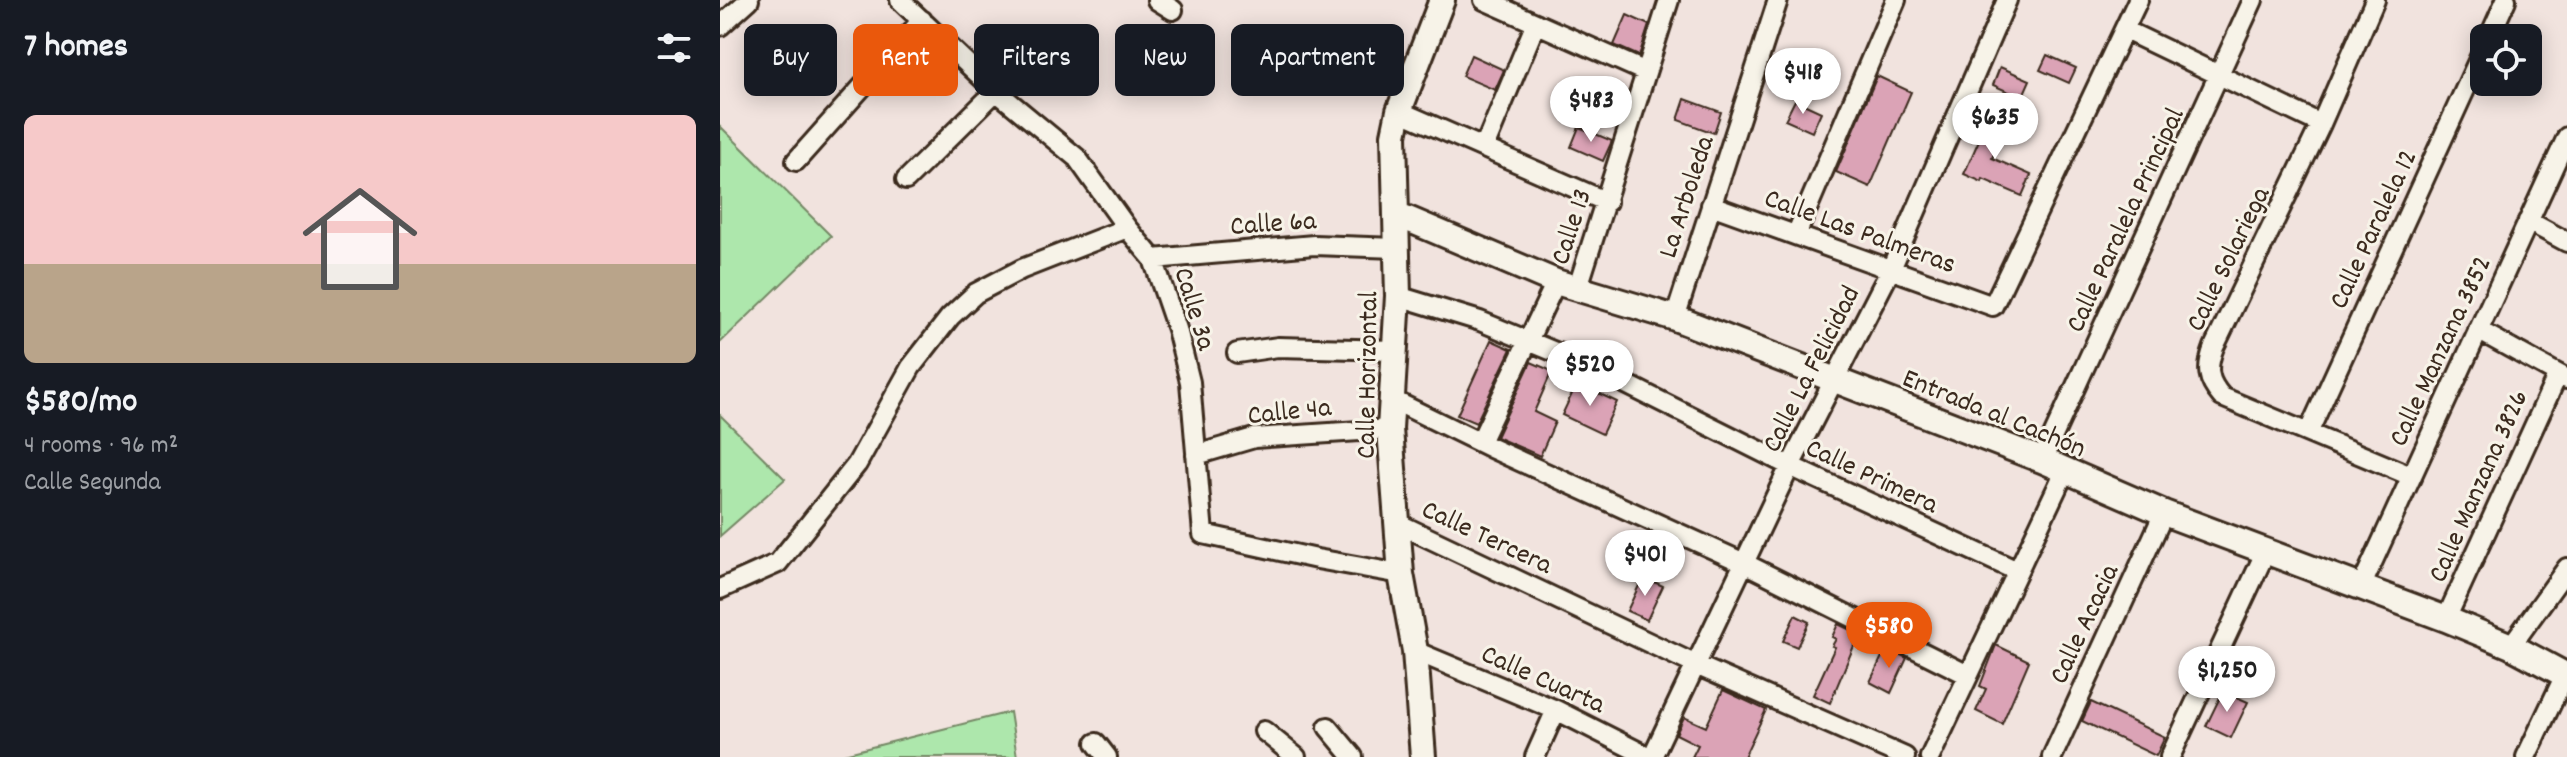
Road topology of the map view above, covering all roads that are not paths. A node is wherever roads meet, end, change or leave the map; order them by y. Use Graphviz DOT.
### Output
graph roads {
  1 [pos="749,0"];
  2 [pos="900,0"];
  3 [pos="1442,0"];
  4 [pos="1484,0"];
  5 [pos="1669,0"];
  6 [pos="1778,0"];
  7 [pos="1896,0"];
  8 [pos="2007,0"];
  9 [pos="2138,0"];
  10 [pos="2253,0"];
  11 [pos="2375,0"];
  12 [pos="2506,0"];
  13 [pos="922,20"];
  14 [pos="1536,23"];
  15 [pos="2495,24"];
  16 [pos="720,26"];
  17 [pos="2125,30"];
  18 [pos="974,70"];
  19 [pos="1646,72"];
  20 [pos="2220,75"];
  21 [pos="2470,79"];
  22 [pos="991,96"];
  23 [pos="1002,96"];
  24 [pos="1399,111"];
  25 [pos="2321,124"];
  26 [pos="2567,137"];
  27 [pos="1484,148"];
  28 [pos="796,161"];
  29 [pos="906,180"];
  30 [pos="1607,202"];
  31 [pos="1711,205"];
  32 [pos="1396,214"];
  33 [pos="2528,221"];
  34 [pos="1127,228"];
  35 [pos="1796,235"];
  36 [pos="2567,242"];
  37 [pos="1396,248"];
  38 [pos="1153,259"];
  39 [pos="1891,269"];
  40 [pos="1567,284"];
  41 [pos="1398,296"];
  42 [pos="1675,318"];
  43 [pos="2478,330"];
  44 [pos="1530,342"];
  45 [pos="1394,350"];
  46 [pos="1237,353"];
  47 [pos="2562,376"];
  48 [pos="1833,378"];
  49 [pos="1391,399"];
  50 [pos="1390,429"];
  51 [pos="2309,431"];
  52 [pos="1480,442"];
  53 [pos="1196,455"];
  54 [pos="2042,460"];
  55 [pos="1790,466"];
  56 [pos="2065,471"];
  57 [pos="2411,476"];
  58 [pos="2164,513"];
  59 [pos="1397,523"];
  60 [pos="2265,553"];
  61 [pos="1744,563"];
  62 [pos="2567,568"];
  63 [pos="2017,571"];
  64 [pos="1401,574"];
  65 [pos="2361,587"];
  66 [pos="720,589"];
  67 [pos="2446,619"];
  68 [pos="2511,646"];
  69 [pos="1415,651"];
  70 [pos="1696,665"];
  71 [pos="1968,675"];
  72 [pos="2566,675"];
  73 [pos="1556,710"];
  74 [pos="1328,727"];
  75 [pos="1264,731"];
  76 [pos="1296,757"];
  77 [pos="1353,757"];
  78 [pos="1423,757"];
  79 [pos="1535,757"];
  80 [pos="1650,757"];
  81 [pos="1905,757"];
  82 [pos="1930,757"];
  83 [pos="2052,757"];
  84 [pos="2170,757"];
  85 [pos="2526,757"];
  1 -- 16 [label="street"];
  2 -- 13 [label="street, Calle 3a"];
  3 -- 24 [label="street, Calle Horizontal"];
  4 -- 14 [label="street"];
  5 -- 19 [label="street, Calle 13"];
  6 -- 31 [label="street, La Arboleda"];
  7 -- 35 [label="street"];
  8 -- 39 [label="street, Calle La Felicidad"];
  9 -- 17 [label="street"];
  10 -- 20 [label="street, Calle Paralela Principal"];
  11 -- 25 [label="street, Calle Solariega"];
  12 -- 15 [label="street"];
  13 -- 18 [label="street, Calle 3a"];
  13 -- 28 [label="street"];
  14 -- 19 [label="street"];
  14 -- 27 [label="street"];
  17 -- 20 [label="street"];
  17 -- 39 [label="street, Calle Las Palmeras"];
  19 -- 30 [label="street, Calle 13"];
  20 -- 25 [label="street"];
  20 -- 54 [label="street, Calle Paralela Principal"];
  21 -- 51 [label="street, Calle Paralela 12"];
  22 -- 29 [label="street"];
  23 -- 34 [label="street, Calle 3a"];
  24 -- 27 [label="street"];
  24 -- 32 [label="street, Calle Horizontal"];
  25 -- 51 [label="street, Calle Solariega"];
  26 -- 33 [label="street, Calle Manzana 3852"];
  27 -- 30 [label="street"];
  30 -- 40 [label="street, Calle 13"];
  31 -- 35 [label="street, Calle Las Palmeras"];
  31 -- 42 [label="street, La Arboleda"];
  32 -- 37 [label="street, Calle Horizontal"];
  32 -- 40 [label="street, Entrada al Cachón"];
  33 -- 36 [label="street"];
  33 -- 43 [label="street, Calle Manzana 3852"];
  34 -- 38 [label="street, Calle 3a"];
  34 -- 66 [label="street"];
  35 -- 39 [label="street, Calle Las Palmeras"];
  37 -- 38 [label="street, Calle 6a"];
  37 -- 41 [label="street, Calle Horizontal"];
  38 -- 53 [label="street, Calle 3a"];
  39 -- 48 [label="street, Calle La Felicidad"];
  40 -- 42 [label="street, Entrada al Cachón"];
  40 -- 44 [label="street, Calle 13"];
  41 -- 44 [label="street, Calle Primera"];
  41 -- 45 [label="street, Calle Horizontal"];
  42 -- 48 [label="street, Entrada al Cachón"];
  43 -- 47 [label="street"];
  43 -- 57 [label="street, Calle Manzana 3852"];
  44 -- 52 [label="street, Calle 13"];
  44 -- 55 [label="street, Calle Primera"];
  45 -- 46 [label="street"];
  45 -- 49 [label="street, Calle Horizontal"];
  47 -- 67 [label="street, Calle Manzana 3826"];
  48 -- 54 [label="street, Entrada al Cachón"];
  48 -- 55 [label="street, Calle La Felicidad"];
  49 -- 50 [label="street, Calle Horizontal"];
  49 -- 52 [label="street"];
  50 -- 53 [label="street, Calle 4a"];
  50 -- 59 [label="street, Calle Horizontal"];
  51 -- 57 [label="street, Calle Solariega"];
  52 -- 61 [label="street"];
  53 -- 64 [label="street, Calle 3a"];
  54 -- 56 [label="street, Entrada al Cachón"];
  55 -- 61 [label="street, Calle La Felicidad"];
  55 -- 63 [label="street, Calle Primera"];
  56 -- 58 [label="street, Entrada al Cachón"];
  56 -- 63 [label="street"];
  57 -- 65 [label="street, Calle Manzana 3852"];
  58 -- 60 [label="street, Entrada al Cachón"];
  58 -- 83 [label="street, Calle Acacia"];
  59 -- 64 [label="street, Calle Horizontal"];
  59 -- 70 [label="street, Calle Tercera"];
  60 -- 65 [label="street, Entrada al Cachón"];
  60 -- 84 [label="street"];
  61 -- 70 [label="street, Calle La Felicidad"];
  61 -- 71 [label="street"];
  62 -- 68 [label="street"];
  63 -- 71 [label="street"];
  64 -- 69 [label="street, Calle Horizontal"];
  65 -- 67 [label="street, Entrada al Cachón"];
  67 -- 68 [label="street, Entrada al Cachón"];
  68 -- 72 [label="street, Entrada al Cachón"];
  69 -- 73 [label="street, Calle Cuarta"];
  69 -- 78 [label="street, Calle Horizontal"];
  70 -- 80 [label="street, Calle La Felicidad"];
  70 -- 81 [label="street, Calle Tercera"];
  71 -- 82 [label="street"];
  72 -- 85 [label="street"];
  73 -- 79 [label="street"];
  73 -- 80 [label="street, Calle Cuarta"];
  74 -- 77 [label="street"];
  75 -- 76 [label="street"];
}
